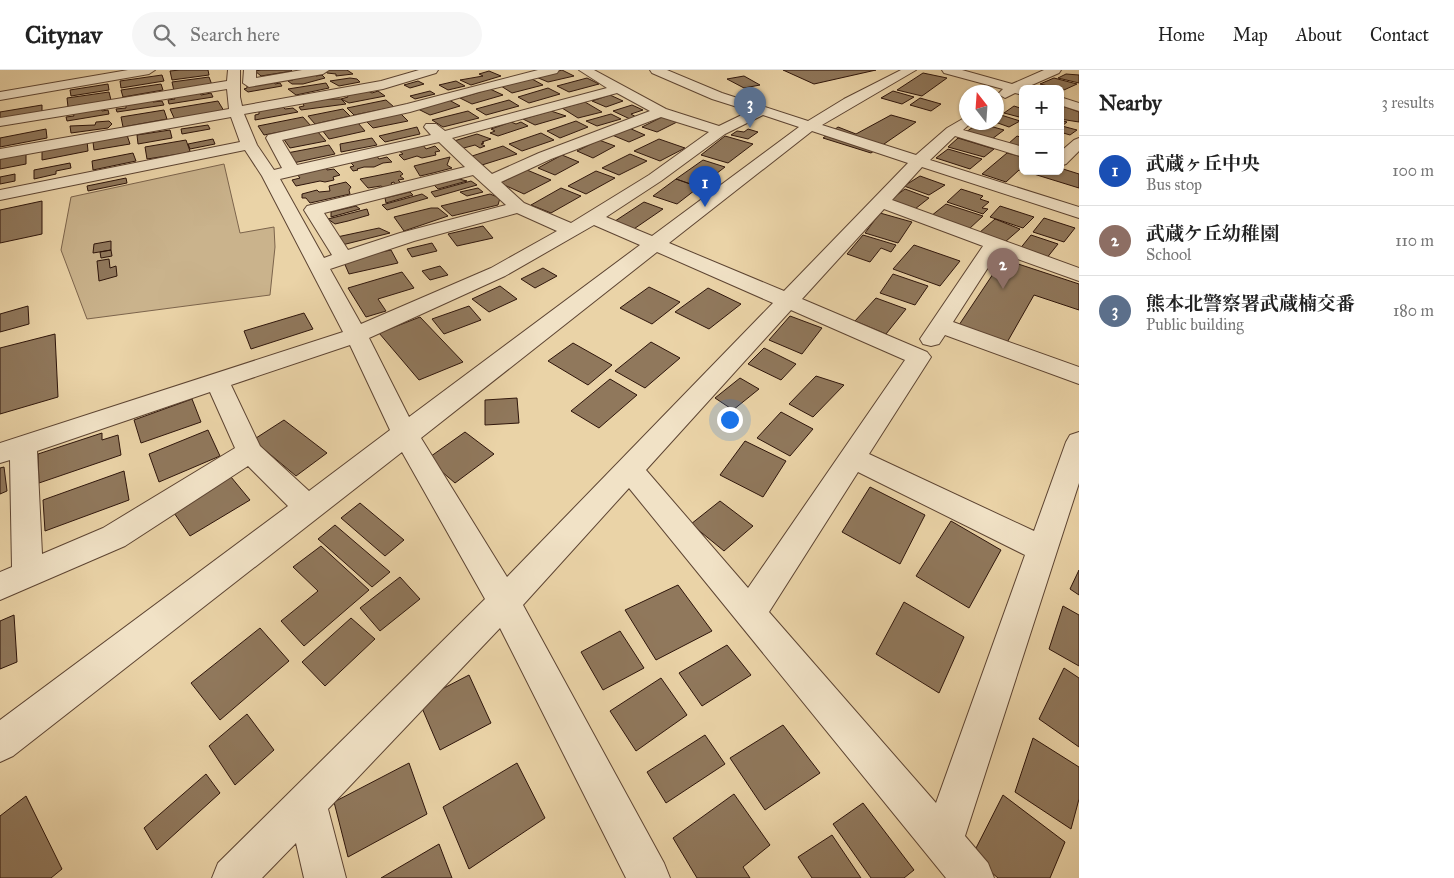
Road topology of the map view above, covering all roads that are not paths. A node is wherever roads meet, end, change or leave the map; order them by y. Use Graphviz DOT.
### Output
graph roads {
  1 [pos="149,70"];
  2 [pos="323,70"];
  3 [pos="366,70"];
  4 [pos="432,70"];
  5 [pos="553,70"];
  6 [pos="585,70"];
  7 [pos="656,70"];
  8 [pos="910,70"];
  9 [pos="948,70"];
  10 [pos="1055,70"];
  11 [pos="239,75"];
  12 [pos="382,85"];
  13 [pos="58,86"];
  14 [pos="617,89"];
  15 [pos="1018,89"];
  16 [pos="1004,95"];
  17 [pos="0,96"];
  18 [pos="1064,102"];
  19 [pos="1079,107"];
  20 [pos="410,108"];
  21 [pos="236,111"];
  22 [pos="761,111"];
  23 [pos="661,112"];
  24 [pos="0,122"];
  25 [pos="810,126"];
  26 [pos="959,126"];
  27 [pos="62,127"];
  28 [pos="720,131"];
  29 [pos="952,131"];
  30 [pos="441,137"];
  31 [pos="1079,143"];
  32 [pos="249,145"];
  33 [pos="1019,151"];
  34 [pos="0,154"];
  35 [pos="1064,158"];
  36 [pos="918,162"];
  37 [pos="1064,163"];
  38 [pos="1079,168"];
  39 [pos="477,169"];
  40 [pos="281,173"];
  41 [pos="490,181"];
  42 [pos="0,195"];
  43 [pos="880,202"];
  44 [pos="518,207"];
  45 [pos="1079,213"];
  46 [pos="593,218"];
  47 [pos="571,230"];
  48 [pos="994,244"];
  49 [pos="656,245"];
  50 [pos="331,262"];
  51 [pos="1079,275"];
  52 [pos="788,300"];
  53 [pos="940,325"];
  54 [pos="356,335"];
  55 [pos="919,357"];
  56 [pos="1079,376"];
  57 [pos="217,381"];
  58 [pos="405,434"];
  59 [pos="12,450"];
  60 [pos="250,452"];
  61 [pos="854,458"];
  62 [pos="1076,461"];
  63 [pos="629,469"];
  64 [pos="308,508"];
  65 [pos="1043,549"];
  66 [pos="28,575"];
  67 [pos="0,586"];
  68 [pos="504,602"];
  69 [pos="750,613"];
  70 [pos="0,743"];
  71 [pos="306,802"];
  72 [pos="942,842"];
  73 [pos="233,878"];
  74 [pos="326,878"];
  75 [pos="649,878"];
  76 [pos="973,878"];
  1 -- 13 [label="street"];
  2 -- 11 [label="street"];
  3 -- 12 [label="street"];
  4 -- 12 [label="street"];
  5 -- 20 [label="street"];
  6 -- 14 [label="street"];
  7 -- 22 [label="street"];
  8 -- 25 [label="street"];
  9 -- 15 [label="street"];
  10 -- 15 [label="street"];
  11 -- 21 [label="street"];
  11 -- 27 [label="street"];
  12 -- 20 [label="street"];
  12 -- 21 [label="street"];
  13 -- 17 [label="street"];
  13 -- 27 [label="street"];
  14 -- 23 [label="street"];
  14 -- 30 [label="street"];
  15 -- 16 [label="street"];
  18 -- 19 [label="street"];
  20 -- 30 [label="street"];
  20 -- 40 [label="street"];
  21 -- 27 [label="street"];
  21 -- 32 [label="street"];
  22 -- 25 [label="street"];
  22 -- 28 [label="street"];
  23 -- 28 [label="street"];
  23 -- 41 [label="street"];
  24 -- 27 [label="street"];
  25 -- 36 [label="street"];
  25 -- 49 [label="street"];
  26 -- 29 [label="street"];
  27 -- 34 [label="street"];
  28 -- 46 [label="street"];
  29 -- 33 [label="street"];
  29 -- 36 [label="street"];
  30 -- 39 [label="street"];
  30 -- 40 [label="street"];
  31 -- 35 [label="street"];
  32 -- 40 [label="street"];
  32 -- 42 [label="street"];
  36 -- 43 [label="street"];
  36 -- 45 [label="street"];
  37 -- 38 [label="street"];
  39 -- 41 [label="street"];
  39 -- 50 [label="street"];
  40 -- 50 [label="street"];
  41 -- 44 [label="street"];
  43 -- 48 [label="street"];
  43 -- 52 [label="street"];
  44 -- 47 [label="street"];
  44 -- 50 [label="street"];
  46 -- 47 [label="street"];
  46 -- 49 [label="street"];
  47 -- 54 [label="street"];
  48 -- 51 [label="street"];
  48 -- 53 [label="street"];
  49 -- 52 [label="street"];
  49 -- 58 [label="street"];
  50 -- 54 [label="street"];
  52 -- 55 [label="street"];
  52 -- 63 [label="street"];
  53 -- 55 [label="street"];
  53 -- 56 [label="street"];
  54 -- 57 [label="street"];
  54 -- 58 [label="street"];
  55 -- 61 [label="street"];
  57 -- 59 [label="street"];
  57 -- 60 [label="street"];
  58 -- 64 [label="street"];
  58 -- 68 [label="street"];
  59 -- 66 [label="street"];
  60 -- 64 [label="street"];
  60 -- 66 [label="street"];
  61 -- 65 [label="street"];
  61 -- 69 [label="street"];
  62 -- 65 [label="street"];
  63 -- 68 [label="street"];
  63 -- 69 [label="street"];
  64 -- 70 [label="street"];
  65 -- 72 [label="street"];
  66 -- 67 [label="street"];
  68 -- 71 [label="street"];
  68 -- 75 [label="street"];
  69 -- 72 [label="street"];
  71 -- 73 [label="street"];
  71 -- 74 [label="street"];
  72 -- 76 [label="street"];
}
